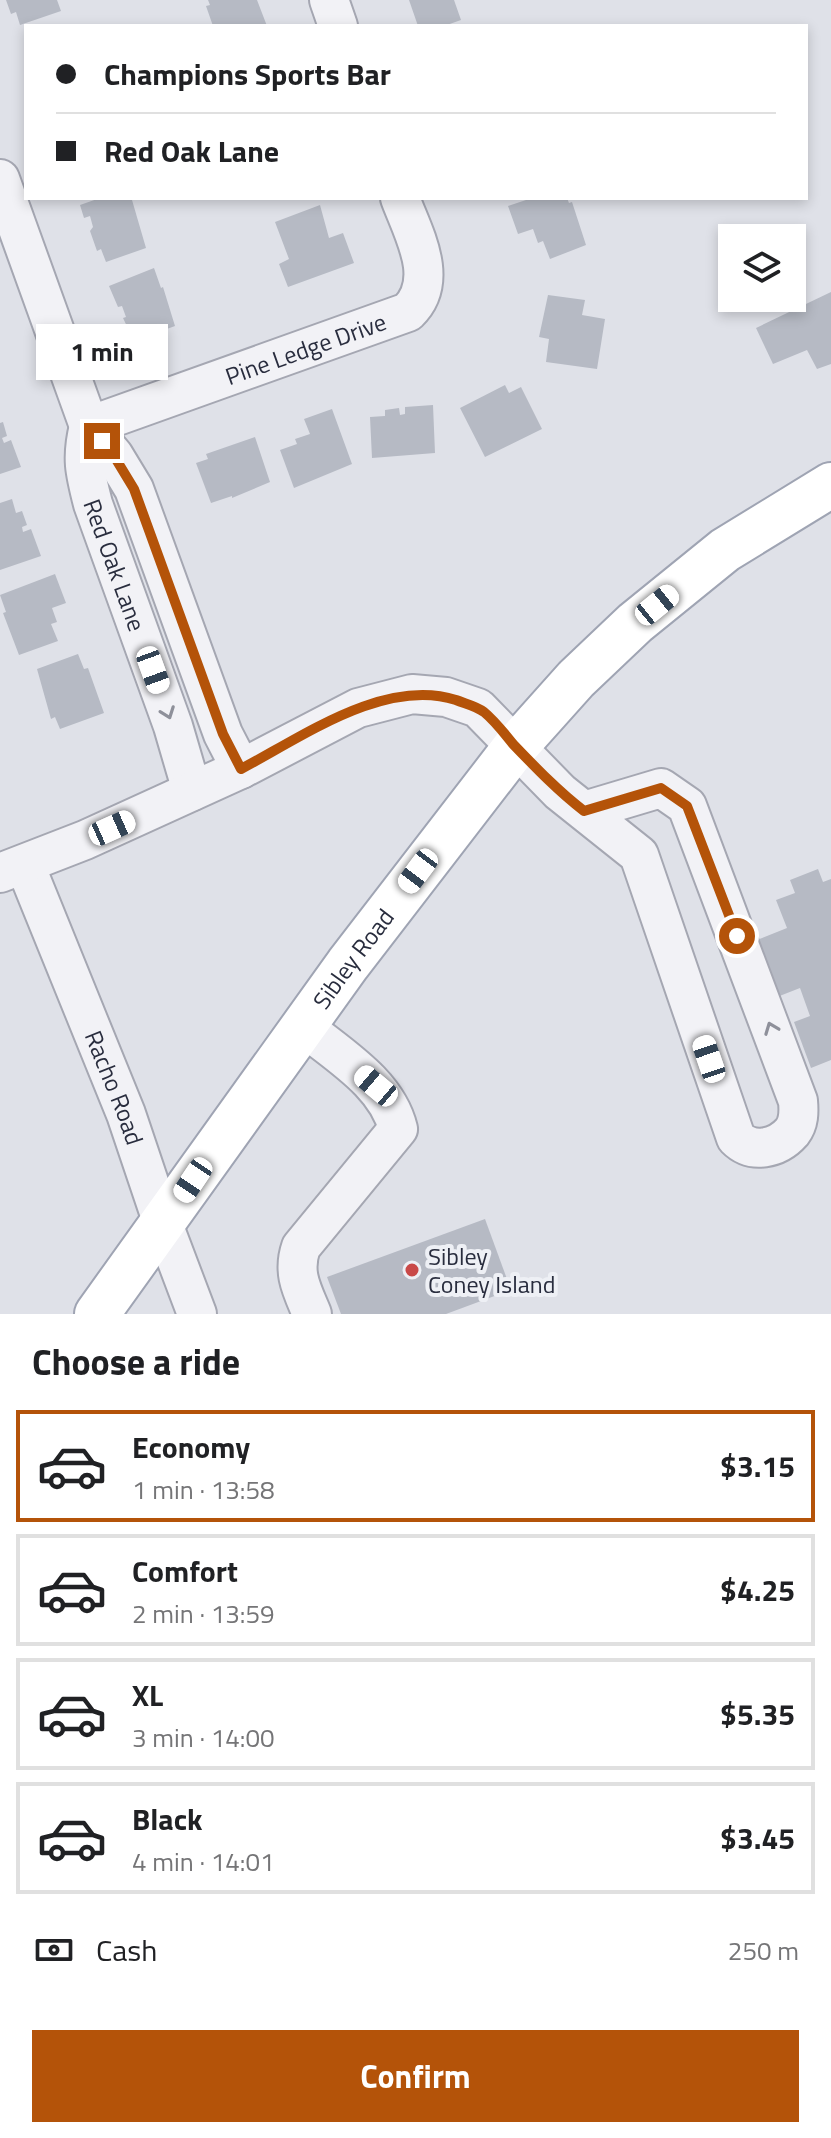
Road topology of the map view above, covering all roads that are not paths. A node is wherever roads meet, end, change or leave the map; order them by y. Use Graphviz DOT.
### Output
graph roads {
  1 [pos="329,0"];
  2 [pos="337,24"];
  3 [pos="0,179"];
  4 [pos="401,200"];
  5 [pos="89,426"];
  6 [pos="831,485"];
  7 [pos="516,746"];
  8 [pos="241,769"];
  9 [pos="192,791"];
  10 [pos="584,811"];
  11 [pos="12,869"];
  12 [pos="303,1026"];
  13 [pos="163,1224"];
  14 [pos="97,1314"];
  15 [pos="197,1314"];
  16 [pos="312,1314"];
  1 -- 2 [label="street"];
  3 -- 5 [label="street, Red Oak Lane"];
  4 -- 5 [label="street, Pine Ledge Drive"];
  5 -- 8 [label="street, Red Oak Lane"];
  5 -- 9 [label="street, Red Oak Lane, one-way"];
  6 -- 7 [label="main road, Sibley Road"];
  7 -- 8 [label="street"];
  7 -- 10 [label="street"];
  7 -- 12 [label="main road, Sibley Road"];
  8 -- 9 [label="street"];
  9 -- 11 [label="street"];
  10 -- 10 [label="street, one-way"];
  11 -- 13 [label="street, Racho Road"];
  12 -- 13 [label="main road, Sibley Road"];
  12 -- 16 [label="street"];
  13 -- 14 [label="main road, Sibley Road"];
  13 -- 15 [label="street, Racho Road"];
}
